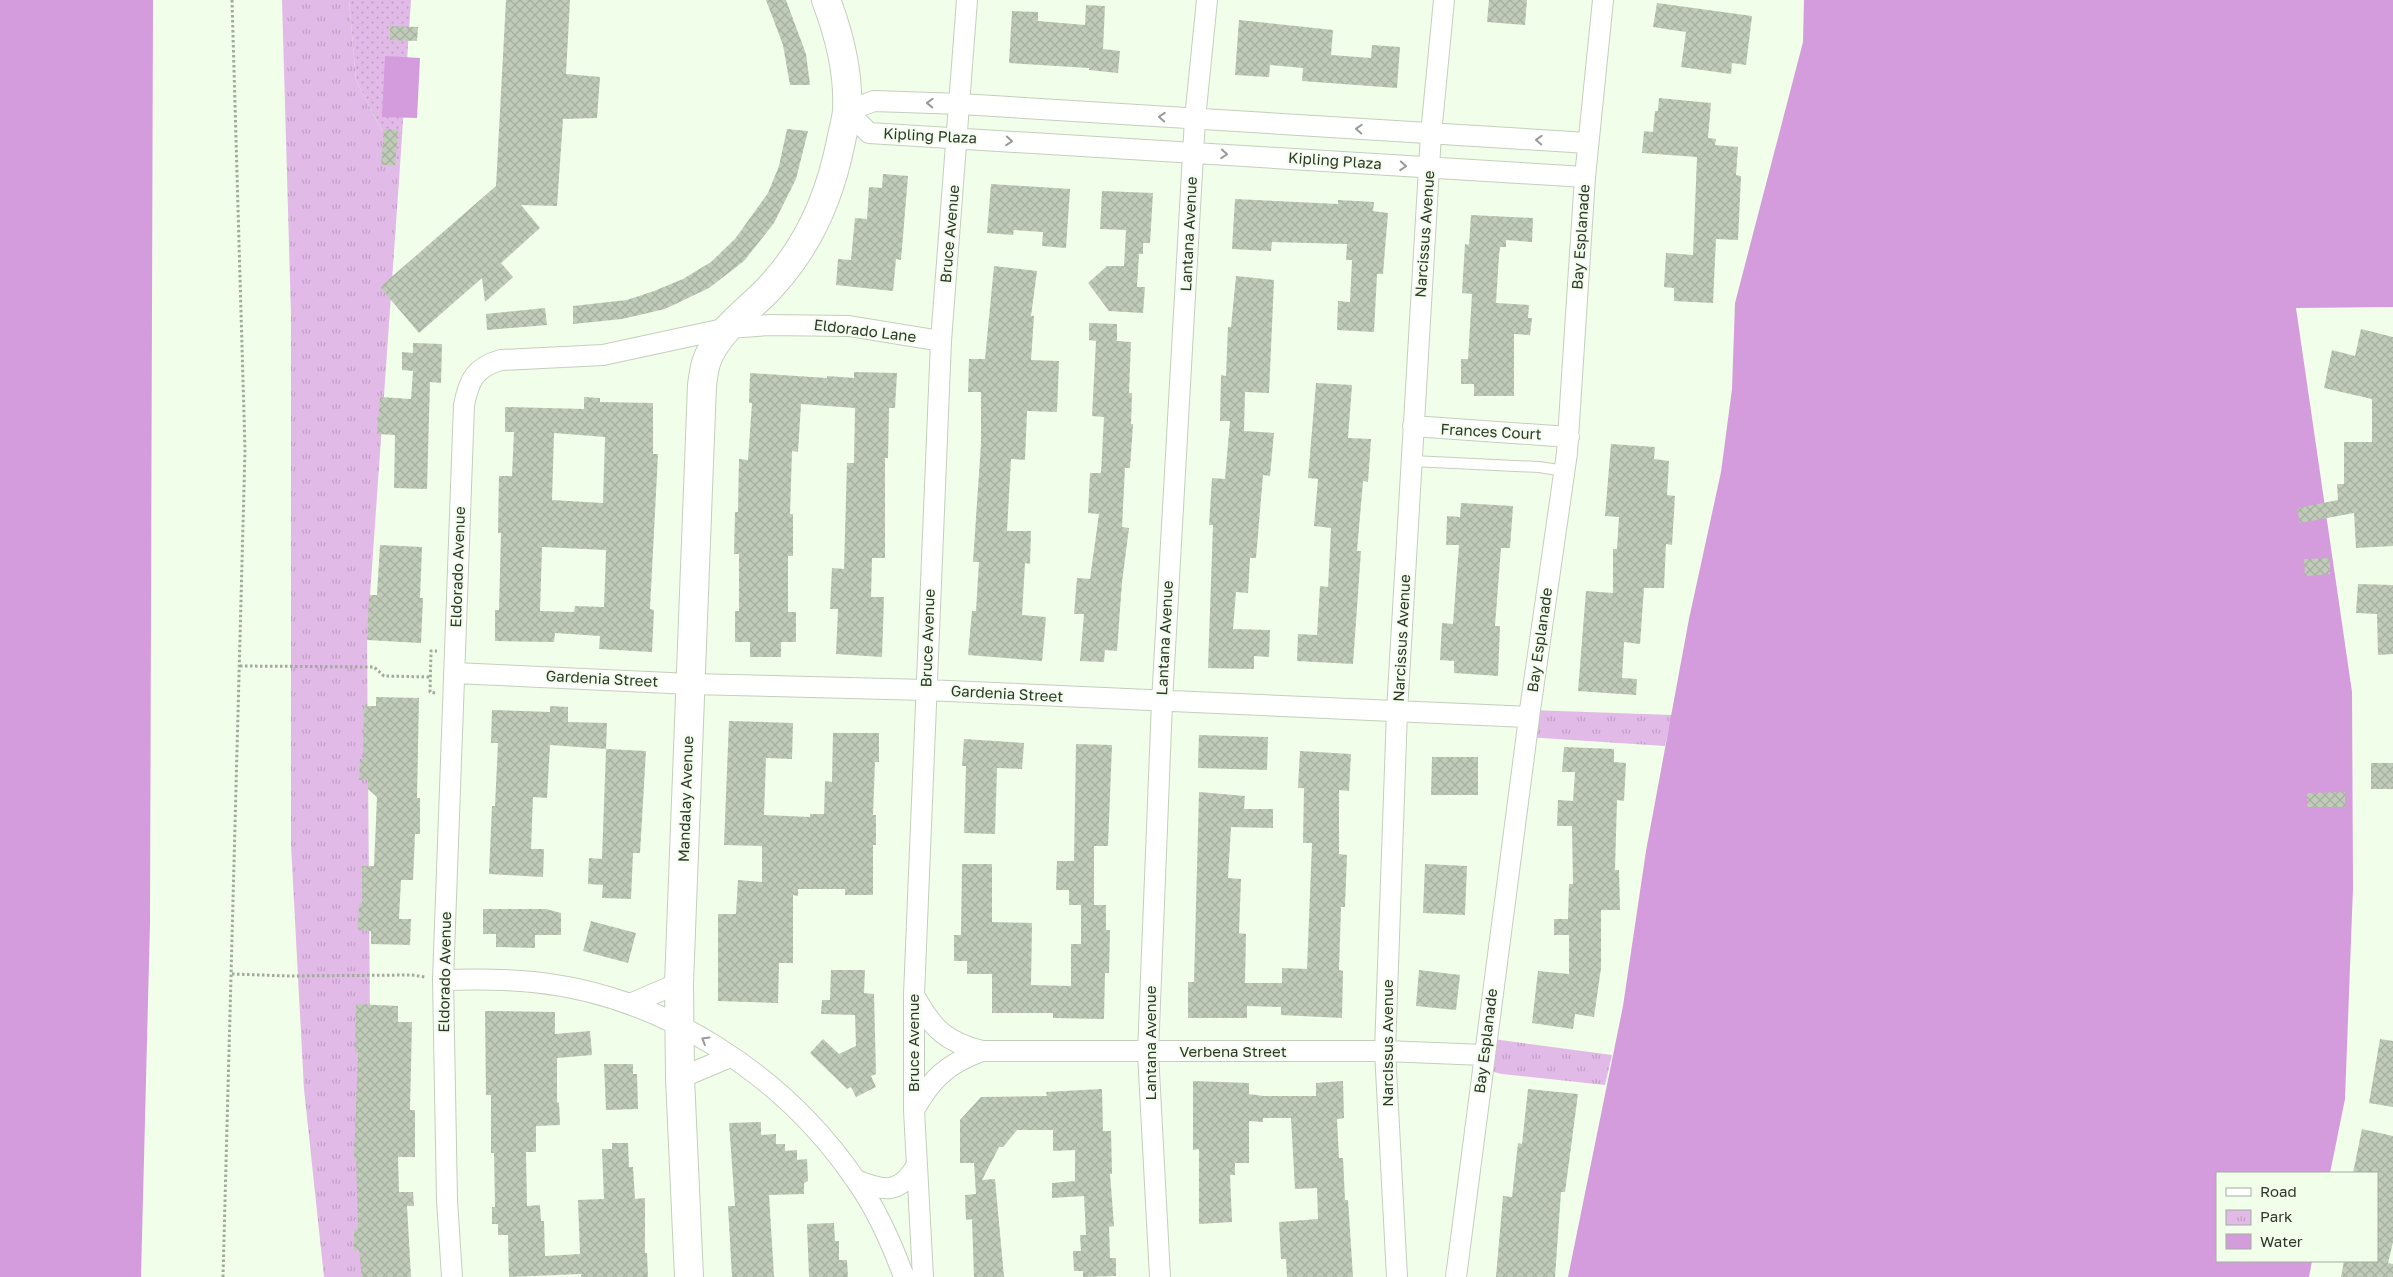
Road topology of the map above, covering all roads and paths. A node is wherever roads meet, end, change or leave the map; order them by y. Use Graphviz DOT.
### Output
graph roads {
  1 [pos="232,0"];
  2 [pos="826,0"];
  3 [pos="968,0"];
  4 [pos="1206,0"];
  5 [pos="1444,0"];
  6 [pos="1603,0"];
  7 [pos="961,104"];
  8 [pos="847,111"];
  9 [pos="1195,119"];
  10 [pos="1431,134"];
  11 [pos="958,138"];
  12 [pos="1588,143"];
  13 [pos="1193,153"];
  14 [pos="1430,168"];
  15 [pos="1585,177"];
  16 [pos="728,328"];
  17 [pos="941,341"];
  18 [pos="1413,426"];
  19 [pos="1569,437"];
  20 [pos="1412,462"];
  21 [pos="1565,471"];
  22 [pos="240,666"];
  23 [pos="454,673"];
  24 [pos="431,677"];
  25 [pos="690,684"];
  26 [pos="926,690"];
  27 [pos="1162,702"];
  28 [pos="1397,711"];
  29 [pos="1529,717"];
  30 [pos="232,974"];
  31 [pos="442,980"];
  32 [pos="679,983"];
  33 [pos="914,995"];
  34 [pos="630,1004"];
  35 [pos="678,1024"];
  36 [pos="982,1051"];
  37 [pos="1385,1051"];
  38 [pos="1148,1052"];
  39 [pos="1484,1055"];
  40 [pos="730,1057"];
  41 [pos="680,1078"];
  42 [pos="914,1110"];
  43 [pos="917,1165"];
  44 [pos="856,1180"];
  45 [pos="223,1277"];
  46 [pos="452,1277"];
  47 [pos="689,1277"];
  48 [pos="904,1277"];
  49 [pos="923,1277"];
  50 [pos="1160,1277"];
  51 [pos="1397,1277"];
  52 [pos="1456,1277"];
  1 -- 22 [label="path"];
  2 -- 8 [label="street"];
  3 -- 7 [label="street, Bruce Avenue"];
  4 -- 9 [label="street, Lantana Avenue"];
  5 -- 10 [label="street, Narcissus Avenue"];
  6 -- 12 [label="street, Bay Esplanade"];
  7 -- 8 [label="street, one-way"];
  9 -- 7 [label="street, one-way"];
  7 -- 11 [label="street, Bruce Avenue"];
  8 -- 11 [label="street, Kipling Plaza"];
  8 -- 16 [label="street, Eldorado Avenue"];
  10 -- 9 [label="street, one-way"];
  9 -- 13 [label="street, Lantana Avenue"];
  12 -- 10 [label="street, one-way"];
  10 -- 14 [label="street, Narcissus Avenue"];
  11 -- 13 [label="street, Kipling Plaza, one-way"];
  11 -- 17 [label="street, Bruce Avenue"];
  12 -- 15 [label="street, Bay Esplanade"];
  13 -- 14 [label="street, Kipling Plaza, one-way"];
  13 -- 27 [label="street, Lantana Avenue"];
  14 -- 15 [label="street, Kipling Plaza"];
  14 -- 18 [label="street, Narcissus Avenue"];
  15 -- 19 [label="street, Bay Esplanade"];
  16 -- 17 [label="street, Eldorado Lane"];
  16 -- 23 [label="street, Eldorado Avenue"];
  16 -- 25 [label="street, Mandalay Avenue"];
  17 -- 26 [label="street, Bruce Avenue"];
  18 -- 19 [label="street, Frances Court"];
  18 -- 20 [label="street, Narcissus Avenue"];
  19 -- 21 [label="street, Bay Esplanade"];
  20 -- 21 [label="lane"];
  20 -- 28 [label="street, Narcissus Avenue"];
  21 -- 29 [label="street, Bay Esplanade"];
  22 -- 24 [label="path"];
  22 -- 30 [label="path"];
  23 -- 25 [label="street, Gardenia Street"];
  23 -- 31 [label="street, Eldorado Avenue"];
  25 -- 26 [label="street, Gardenia Street"];
  25 -- 32 [label="street, Mandalay Avenue"];
  26 -- 27 [label="street, Gardenia Street"];
  26 -- 33 [label="street, Bruce Avenue"];
  27 -- 28 [label="street, Gardenia Street"];
  27 -- 38 [label="street, Lantana Avenue"];
  28 -- 29 [label="street, Gardenia Street"];
  28 -- 37 [label="street, Narcissus Avenue"];
  29 -- 39 [label="street, Bay Esplanade"];
  30 -- 31 [label="path"];
  30 -- 45 [label="path"];
  31 -- 34 [label="street"];
  31 -- 46 [label="street, Eldorado Avenue"];
  32 -- 34 [label="street"];
  32 -- 35 [label="street, Mandalay Avenue"];
  33 -- 36 [label="street, Verbena Street"];
  33 -- 42 [label="street, Bruce Avenue"];
  34 -- 35 [label="street"];
  40 -- 35 [label="street, one-way"];
  35 -- 41 [label="street, Mandalay Avenue"];
  36 -- 38 [label="street, Verbena Street"];
  36 -- 42 [label="street, Verbena Street"];
  37 -- 38 [label="street, Verbena Street"];
  37 -- 39 [label="street, Verbena Street"];
  37 -- 51 [label="street, Narcissus Avenue"];
  38 -- 50 [label="street, Lantana Avenue"];
  39 -- 52 [label="street, Bay Esplanade"];
  40 -- 41 [label="street"];
  40 -- 44 [label="street"];
  41 -- 47 [label="street, Mandalay Avenue"];
  42 -- 43 [label="street, Bruce Avenue"];
  43 -- 44 [label="street"];
  43 -- 49 [label="street, Bruce Avenue"];
  44 -- 48 [label="street"];
}
